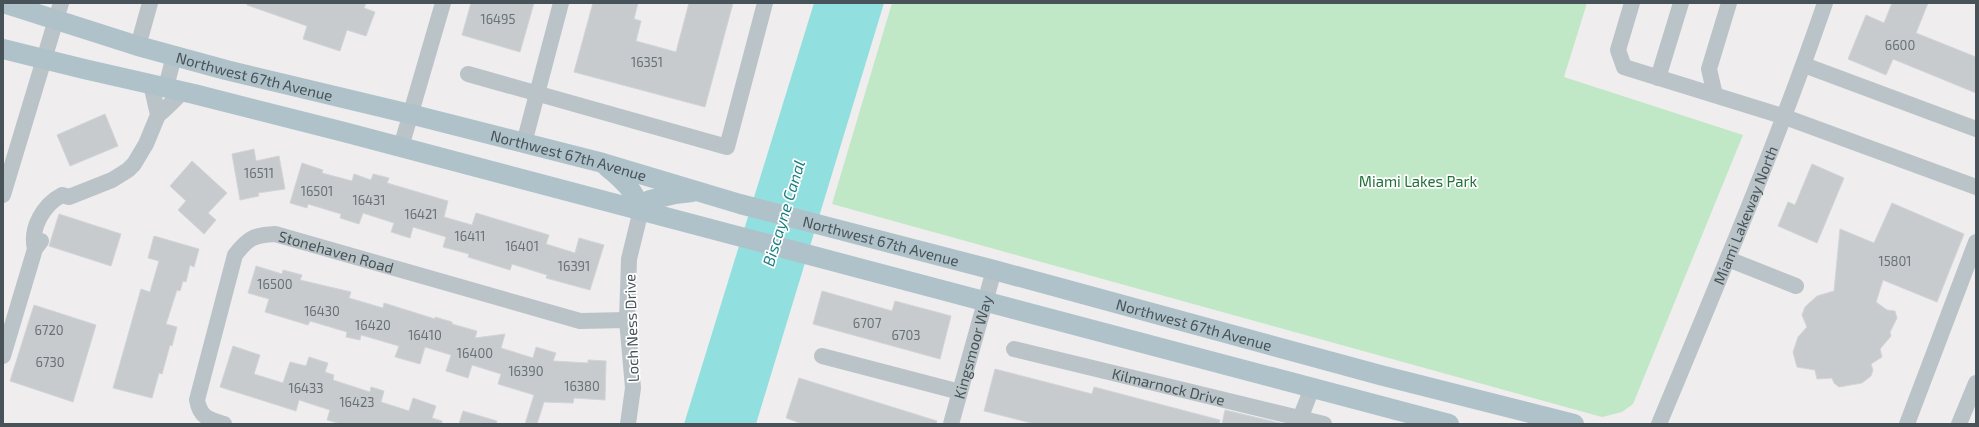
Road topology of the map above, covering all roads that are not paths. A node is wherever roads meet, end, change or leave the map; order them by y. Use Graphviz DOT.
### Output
graph roads {
  1 [pos="4,3"];
  2 [pos="150,3"];
  3 [pos="443,3"];
  4 [pos="561,3"];
  5 [pos="765,3"];
  6 [pos="1632,3"];
  7 [pos="1681,3"];
  8 [pos="1729,3"];
  9 [pos="1826,3"];
  10 [pos="59,11"];
  11 [pos="138,46"];
  12 [pos="3,49"];
  13 [pos="174,56"];
  14 [pos="44,60"];
  15 [pos="1804,65"];
  16 [pos="468,74"];
  17 [pos="1658,78"];
  18 [pos="167,88"];
  19 [pos="537,94"];
  20 [pos="1715,95"];
  21 [pos="410,114"];
  22 [pos="158,115"];
  23 [pos="1785,117"];
  24 [pos="1976,129"];
  25 [pos="524,143"];
  26 [pos="401,147"];
  27 [pos="603,164"];
  28 [pos="1976,187"];
  29 [pos="696,191"];
  30 [pos="3,195"];
  31 [pos="641,210"];
  32 [pos="1976,242"];
  33 [pos="1728,259"];
  34 [pos="994,270"];
  35 [pos="1796,286"];
  36 [pos="985,301"];
  37 [pos="627,320"];
  38 [pos="1014,349"];
  39 [pos="3,356"];
  40 [pos="822,356"];
  41 [pos="1320,358"];
  42 [pos="1976,383"];
  43 [pos="1312,388"];
  44 [pos="960,392"];
  45 [pos="1299,421"];
  46 [pos="224,424"];
  47 [pos="628,424"];
  48 [pos="951,424"];
  49 [pos="1324,424"];
  50 [pos="1450,424"];
  51 [pos="1574,424"];
  52 [pos="1659,424"];
  53 [pos="1907,424"];
  54 [pos="1959,424"];
  1 -- 10 [label="main road, Northwest 67th Avenue"];
  2 -- 11 [label="street"];
  3 -- 21 [label="street"];
  4 -- 19 [label="street"];
  5 -- 19 [label="street"];
  6 -- 17 [label="street"];
  7 -- 17 [label="street"];
  8 -- 20 [label="street"];
  9 -- 15 [label="street, Miami Lakeway North"];
  10 -- 11 [label="main road, Northwest 67th Avenue"];
  10 -- 14 [label="street"];
  11 -- 13 [label="main road, Northwest 67th Avenue"];
  12 -- 14 [label="main road, Northwest 67th Avenue"];
  13 -- 18 [label="street"];
  13 -- 21 [label="main road, Northwest 67th Avenue"];
  14 -- 18 [label="main road, Northwest 67th Avenue"];
  14 -- 30 [label="street"];
  15 -- 23 [label="street, Miami Lakeway North"];
  15 -- 24 [label="street"];
  16 -- 19 [label="street"];
  17 -- 20 [label="street"];
  18 -- 22 [label="street"];
  18 -- 22 [label="street"];
  18 -- 26 [label="main road, Northwest 67th Avenue"];
  19 -- 25 [label="street"];
  20 -- 23 [label="street"];
  21 -- 25 [label="main road, Northwest 67th Avenue"];
  21 -- 26 [label="street"];
  22 -- 39 [label="street"];
  23 -- 28 [label="street"];
  23 -- 33 [label="street, Miami Lakeway North"];
  25 -- 27 [label="main road, Northwest 67th Avenue"];
  26 -- 31 [label="main road, Northwest 67th Avenue"];
  27 -- 29 [label="main road, Northwest 67th Avenue"];
  27 -- 31 [label="main road"];
  29 -- 31 [label="main road"];
  29 -- 34 [label="main road, Northwest 67th Avenue"];
  31 -- 36 [label="main road, Northwest 67th Avenue"];
  31 -- 37 [label="street, Loch Ness Drive"];
  32 -- 53 [label="street"];
  33 -- 35 [label="street"];
  33 -- 52 [label="street, Miami Lakeway North"];
  34 -- 36 [label="street, Kingsmoor Way"];
  34 -- 41 [label="main road, Northwest 67th Avenue"];
  36 -- 43 [label="main road, Northwest 67th Avenue"];
  36 -- 44 [label="street, Kingsmoor Way"];
  37 -- 46 [label="street, Stonehaven Road"];
  37 -- 47 [label="street, Loch Ness Drive"];
  38 -- 45 [label="street, Kilmarnock Drive"];
  40 -- 44 [label="street"];
  41 -- 43 [label="main road"];
  41 -- 51 [label="main road, Northwest 67th Avenue"];
  42 -- 54 [label="street"];
  43 -- 45 [label="street"];
  43 -- 50 [label="main road, Northwest 67th Avenue"];
  44 -- 48 [label="street, Kingsmoor Way"];
  45 -- 49 [label="street, Kilmarnock Drive"];
}
